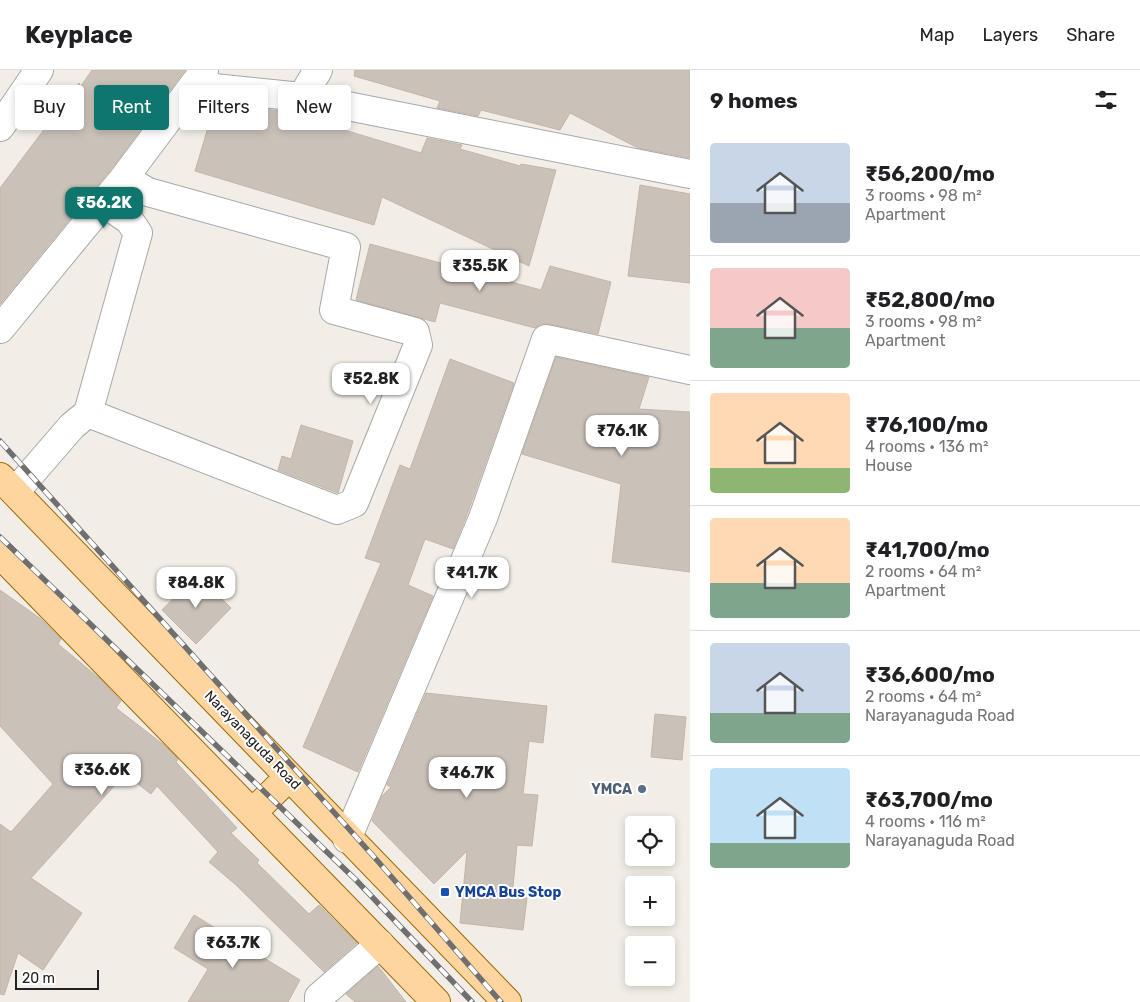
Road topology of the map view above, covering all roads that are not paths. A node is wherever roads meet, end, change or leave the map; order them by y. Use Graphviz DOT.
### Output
graph roads {
  1 [pos="18,70"];
  2 [pos="39,70"];
  3 [pos="318,70"];
  4 [pos="200,78"];
  5 [pos="309,85"];
  6 [pos="278,92"];
  7 [pos="0,95"];
  8 [pos="351,106"];
  9 [pos="0,127"];
  10 [pos="690,174"];
  11 [pos="124,178"];
  12 [pos="104,202"];
  13 [pos="0,329"];
  14 [pos="690,370"];
  15 [pos="88,413"];
  16 [pos="7,484"];
  17 [pos="0,554"];
  18 [pos="288,777"];
  19 [pos="252,813"];
  20 [pos="347,839"];
  21 [pos="380,944"];
  22 [pos="319,1002"];
  23 [pos="436,1002"];
  24 [pos="507,1002"];
  1 -- 7 [label="street"];
  2 -- 9 [label="street"];
  3 -- 5 [label="street"];
  4 -- 6 [label="street"];
  4 -- 11 [label="street"];
  8 -- 10 [label="street"];
  11 -- 12 [label="street"];
  11 -- 15 [label="street"];
  12 -- 13 [label="street"];
  12 -- 15 [label="street"];
  14 -- 20 [label="street"];
  15 -- 16 [label="street"];
  16 -- 18 [label="main road, Narayanaguda Road"];
  17 -- 19 [label="main road"];
  18 -- 19 [label="main road"];
  18 -- 20 [label="main road, Narayanaguda Road"];
  19 -- 21 [label="main road"];
  20 -- 24 [label="main road, Narayanaguda Road"];
  21 -- 22 [label="street"];
  21 -- 23 [label="main road"];
}
